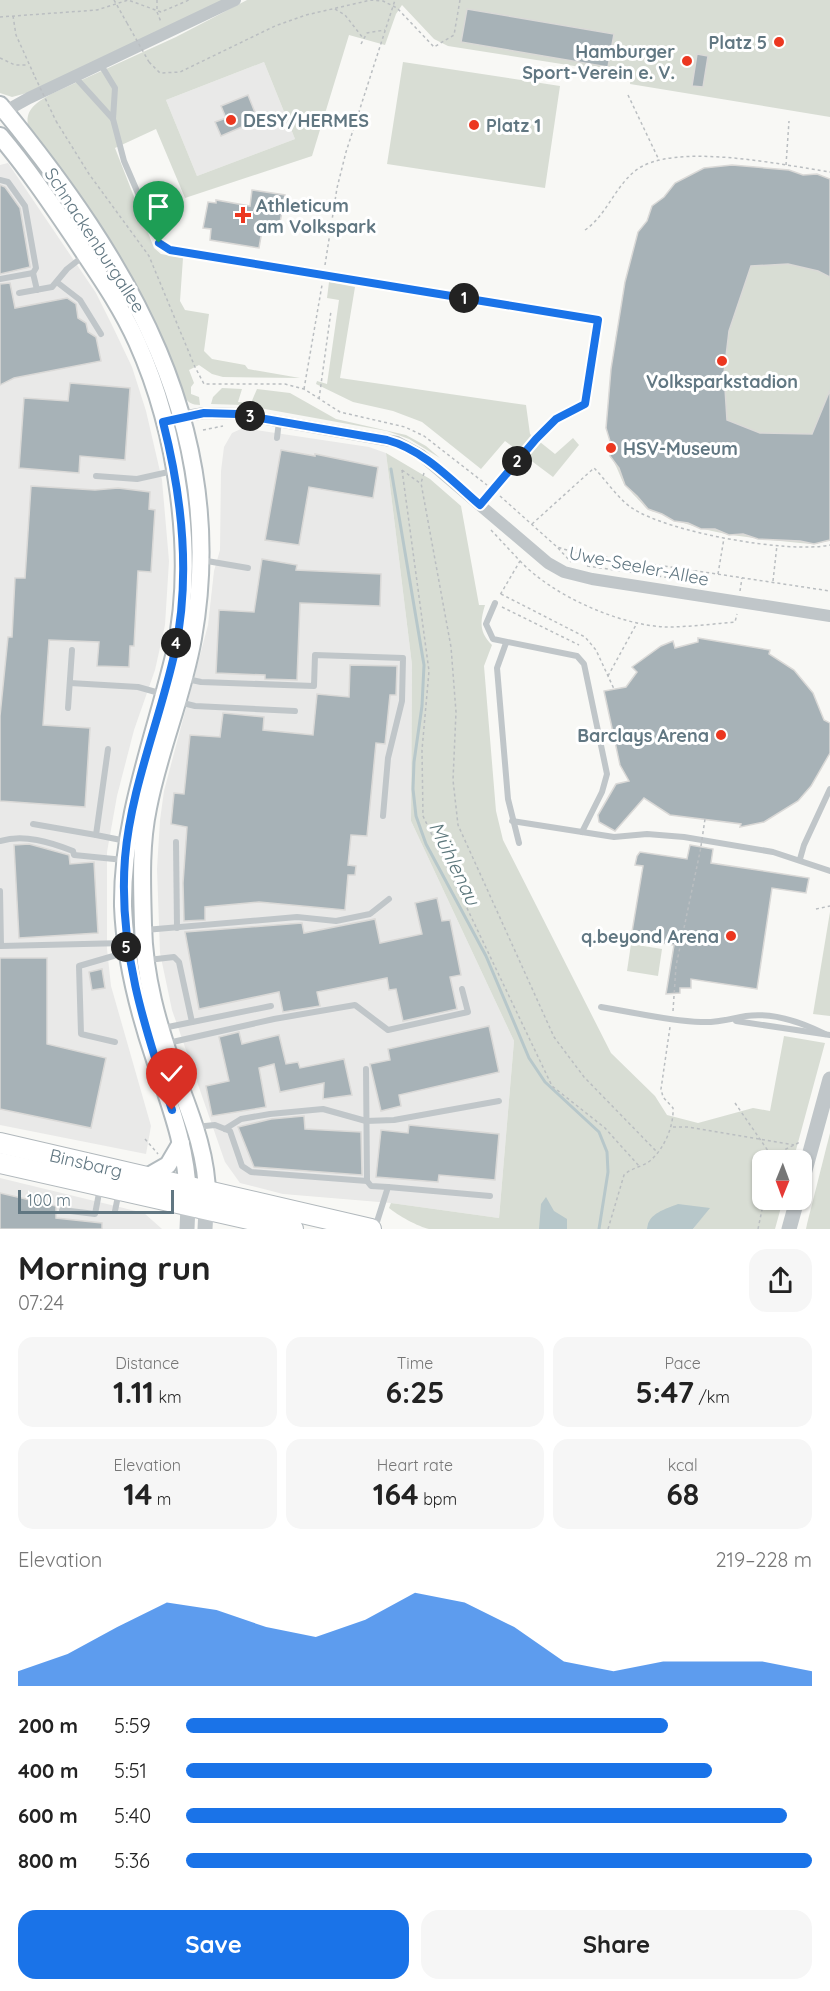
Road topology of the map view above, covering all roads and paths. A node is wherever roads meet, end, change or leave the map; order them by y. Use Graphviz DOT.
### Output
graph roads {
  1 [pos="114,0"];
  2 [pos="157,0"];
  3 [pos="189,0"];
  4 [pos="236,0"];
  5 [pos="395,0"];
  6 [pos="460,0"];
  7 [pos="365,1"];
  8 [pos="116,3"];
  9 [pos="394,6"];
  10 [pos="334,9"];
  11 [pos="157,12"];
  12 [pos="14,16"];
  13 [pos="0,17"];
  14 [pos="386,30"];
  15 [pos="168,33"];
  16 [pos="363,38"];
  17 [pos="361,44"];
  18 [pos="0,58"];
  19 [pos="28,65"];
  20 [pos="101,65"];
  21 [pos="75,77"];
  22 [pos="628,95"];
  23 [pos="2,110"];
  24 [pos="113,119"];
  25 [pos="789,121"];
  26 [pos="0,136"];
  27 [pos="658,158"];
  28 [pos="786,165"];
  29 [pos="830,172"];
  30 [pos="0,180"];
  31 [pos="585,230"];
  32 [pos="86,255"];
  33 [pos="33,273"];
  34 [pos="323,276"];
  35 [pos="0,279"];
  36 [pos="58,283"];
  37 [pos="37,290"];
  38 [pos="19,293"];
  39 [pos="331,311"];
  40 [pos="101,334"];
  41 [pos="319,400"];
  42 [pos="182,416"];
  43 [pos="279,421"];
  44 [pos="163,422"];
  45 [pos="277,438"];
  46 [pos="174,471"];
  47 [pos="96,476"];
  48 [pos="480,505"];
  49 [pos="484,524"];
  50 [pos="725,537"];
  51 [pos="777,545"];
  52 [pos="830,545"];
  53 [pos="557,547"];
  54 [pos="201,560"];
  55 [pos="520,561"];
  56 [pos="576,564"];
  57 [pos="585,566"];
  58 [pos="248,568"];
  59 [pos="695,570"];
  60 [pos="718,574"];
  61 [pos="773,582"];
  62 [pos="830,591"];
  63 [pos="500,594"];
  64 [pos="495,603"];
  65 [pos="830,616"];
  66 [pos="638,622"];
  67 [pos="735,622"];
  68 [pos="506,643"];
  69 [pos="579,645"];
  70 [pos="72,650"];
  71 [pos="608,676"];
  72 [pos="183,678"];
  73 [pos="70,683"];
  74 [pos="614,690"];
  75 [pos="170,698"];
  76 [pos="68,708"];
  77 [pos="295,711"];
  78 [pos="108,749"];
  79 [pos="830,789"];
  80 [pos="383,816"];
  81 [pos="705,819"];
  82 [pos="512,821"];
  83 [pos="33,824"];
  84 [pos="582,832"];
  85 [pos="96,834"];
  86 [pos="0,841"];
  87 [pos="127,841"];
  88 [pos="176,842"];
  89 [pos="519,843"];
  90 [pos="701,843"];
  91 [pos="800,859"];
  92 [pos="125,861"];
  93 [pos="830,871"];
  94 [pos="0,891"];
  95 [pos="389,898"];
  96 [pos="830,906"];
  97 [pos="816,909"];
  98 [pos="177,928"];
  99 [pos="143,930"];
  100 [pos="126,942"];
  101 [pos="145,961"];
  102 [pos="462,989"];
  103 [pos="271,1006"];
  104 [pos="601,1007"];
  105 [pos="672,1018"];
  106 [pos="192,1022"];
  107 [pos="827,1034"];
  108 [pos="163,1036"];
  109 [pos="115,1042"];
  110 [pos="366,1069"];
  111 [pos="830,1079"];
  112 [pos="499,1101"];
  113 [pos="735,1103"];
  114 [pos="366,1121"];
  115 [pos="195,1127"];
  116 [pos="672,1127"];
  117 [pos="225,1129"];
  118 [pos="145,1139"];
  119 [pos="759,1140"];
  120 [pos="800,1142"];
  121 [pos="0,1143"];
  122 [pos="181,1143"];
  123 [pos="794,1145"];
  124 [pos="766,1150"];
  125 [pos="786,1150"];
  126 [pos="811,1150"];
  127 [pos="156,1152"];
  128 [pos="657,1152"];
  129 [pos="0,1163"];
  130 [pos="639,1166"];
  131 [pos="147,1177"];
  132 [pos="367,1181"];
  133 [pos="188,1186"];
  134 [pos="388,1187"];
  135 [pos="110,1188"];
  136 [pos="207,1191"];
  137 [pos="490,1196"];
  138 [pos="62,1210"];
  139 [pos="762,1210"];
  140 [pos="794,1210"];
  141 [pos="115,1211"];
  142 [pos="200,1215"];
  143 [pos="188,1229"];
  144 [pos="293,1229"];
  145 [pos="373,1229"];
  146 [pos="608,1229"];
  147 [pos="758,1229"];
  148 [pos="789,1229"];
  1 -- 8 [label="path"];
  2 -- 11 [label="path"];
  3 -- 11 [label="path"];
  4 -- 15 [label="street"];
  5 -- 9 [label="path"];
  6 -- 9 [label="path"];
  7 -- 9 [label="path"];
  7 -- 10 [label="path"];
  8 -- 10 [label="path, bridge"];
  8 -- 11 [label="path"];
  8 -- 12 [label="path"];
  9 -- 14 [label="path"];
  10 -- 16 [label="path"];
  11 -- 15 [label="path"];
  12 -- 13 [label="path"];
  12 -- 19 [label="path"];
  14 -- 16 [label="path"];
  14 -- 34 [label="path"];
  15 -- 20 [label="street"];
  16 -- 17 [label="path"];
  18 -- 19 [label="path"];
  19 -- 34 [label="path, bridge"];
  20 -- 21 [label="street"];
  20 -- 24 [label="lane"];
  21 -- 23 [label="street"];
  21 -- 24 [label="lane"];
  22 -- 27 [label="path"];
  23 -- 42 [label="main road, Schnackenburgallee"];
  24 -- 34 [label="lane"];
  25 -- 28 [label="path"];
  26 -- 32 [label="main road, Schnackenburgallee"];
  27 -- 28 [label="path"];
  27 -- 31 [label="path"];
  28 -- 29 [label="path"];
  30 -- 33 [label="lane"];
  32 -- 36 [label="lane"];
  32 -- 44 [label="main road, Schnackenburgallee"];
  33 -- 35 [label="lane"];
  33 -- 37 [label="lane"];
  34 -- 48 [label="lane"];
  36 -- 37 [label="lane"];
  36 -- 40 [label="lane"];
  37 -- 38 [label="lane"];
  39 -- 41 [label="path"];
  42 -- 43 [label="street, Uwe-Seeler-Allee"];
  42 -- 44 [label="street, Uwe-Seeler-Allee"];
  42 -- 54 [label="main road, Schnackenburgallee"];
  43 -- 45 [label="lane"];
  43 -- 48 [label="street, Uwe-Seeler-Allee"];
  44 -- 46 [label="main road, Schnackenburgallee"];
  46 -- 47 [label="lane"];
  46 -- 75 [label="main road, Schnackenburgallee"];
  48 -- 65 [label="street, Uwe-Seeler-Allee"];
  49 -- 55 [label="path"];
  50 -- 51 [label="path"];
  50 -- 53 [label="path"];
  50 -- 60 [label="path"];
  51 -- 52 [label="path"];
  51 -- 61 [label="path"];
  53 -- 56 [label="path"];
  53 -- 59 [label="path"];
  54 -- 58 [label="lane"];
  54 -- 72 [label="main road, Schnackenburgallee"];
  55 -- 63 [label="path"];
  55 -- 66 [label="path"];
  57 -- 59 [label="path"];
  59 -- 60 [label="path"];
  60 -- 61 [label="path"];
  61 -- 62 [label="path"];
  63 -- 64 [label="path"];
  63 -- 71 [label="path"];
  64 -- 68 [label="lane"];
  64 -- 69 [label="path"];
  66 -- 67 [label="path"];
  66 -- 71 [label="path"];
  68 -- 82 [label="lane"];
  68 -- 84 [label="lane"];
  70 -- 73 [label="lane"];
  71 -- 74 [label="path"];
  72 -- 75 [label="main road, Schnackenburgallee"];
  72 -- 80 [label="lane"];
  73 -- 75 [label="lane"];
  73 -- 76 [label="lane"];
  75 -- 77 [label="lane"];
  75 -- 87 [label="main road, Schnackenburgallee"];
  75 -- 99 [label="main road, Schnackenburgallee"];
  78 -- 85 [label="lane"];
  79 -- 91 [label="lane"];
  81 -- 90 [label="path, bridge"];
  82 -- 84 [label="lane"];
  82 -- 89 [label="lane"];
  83 -- 85 [label="lane"];
  84 -- 90 [label="lane"];
  85 -- 87 [label="lane"];
  86 -- 92 [label="lane"];
  87 -- 92 [label="main road, Schnackenburgallee"];
  88 -- 98 [label="lane"];
  90 -- 91 [label="lane"];
  90 -- 105 [label="path"];
  91 -- 93 [label="lane"];
  92 -- 100 [label="main road, Schnackenburgallee"];
  94 -- 100 [label="lane"];
  95 -- 98 [label="lane"];
  96 -- 97 [label="path"];
  98 -- 99 [label="lane"];
  99 -- 100 [label="lane"];
  99 -- 101 [label="main road, Schnackenburgallee"];
  100 -- 109 [label="lane"];
  100 -- 122 [label="main road, Schnackenburgallee"];
  101 -- 106 [label="lane"];
  101 -- 108 [label="main road, Schnackenburgallee"];
  102 -- 108 [label="lane"];
  103 -- 106 [label="lane"];
  104 -- 105 [label="lane"];
  105 -- 107 [label="lane"];
  105 -- 116 [label="path"];
  106 -- 108 [label="lane"];
  108 -- 115 [label="main road, Schnackenburgallee"];
  110 -- 114 [label="lane"];
  111 -- 126 [label="street"];
  112 -- 114 [label="lane"];
  113 -- 119 [label="path"];
  114 -- 117 [label="lane"];
  114 -- 132 [label="lane"];
  115 -- 117 [label="lane"];
  115 -- 136 [label="main road, Schnackenburgallee"];
  116 -- 119 [label="path"];
  116 -- 128 [label="path"];
  117 -- 132 [label="lane"];
  118 -- 127 [label="path"];
  119 -- 123 [label="path"];
  119 -- 124 [label="path"];
  120 -- 123 [label="path"];
  121 -- 131 [label="main road, Binsbarg"];
  122 -- 131 [label="main road"];
  122 -- 133 [label="main road, Schnackenburgallee"];
  123 -- 125 [label="path"];
  128 -- 130 [label="path"];
  128 -- 130 [label="path"];
  129 -- 135 [label="main road, Binsbarg"];
  130 -- 146 [label="path"];
  131 -- 133 [label="main road, Binsbarg"];
  132 -- 134 [label="lane"];
  133 -- 136 [label="main road, Binsbarg"];
  133 -- 142 [label="main road, Schnackenburgallee"];
  134 -- 137 [label="lane"];
  134 -- 145 [label="lane"];
  135 -- 138 [label="lane"];
  135 -- 141 [label="lane"];
  135 -- 142 [label="main road, Binsbarg"];
  136 -- 142 [label="main road, Schnackenburgallee"];
  136 -- 145 [label="main road, Binsbarg"];
  139 -- 147 [label="path"];
  140 -- 148 [label="street"];
  142 -- 143 [label="street, Schnackenburgallee"];
  142 -- 144 [label="main road, Binsbarg"];
}
